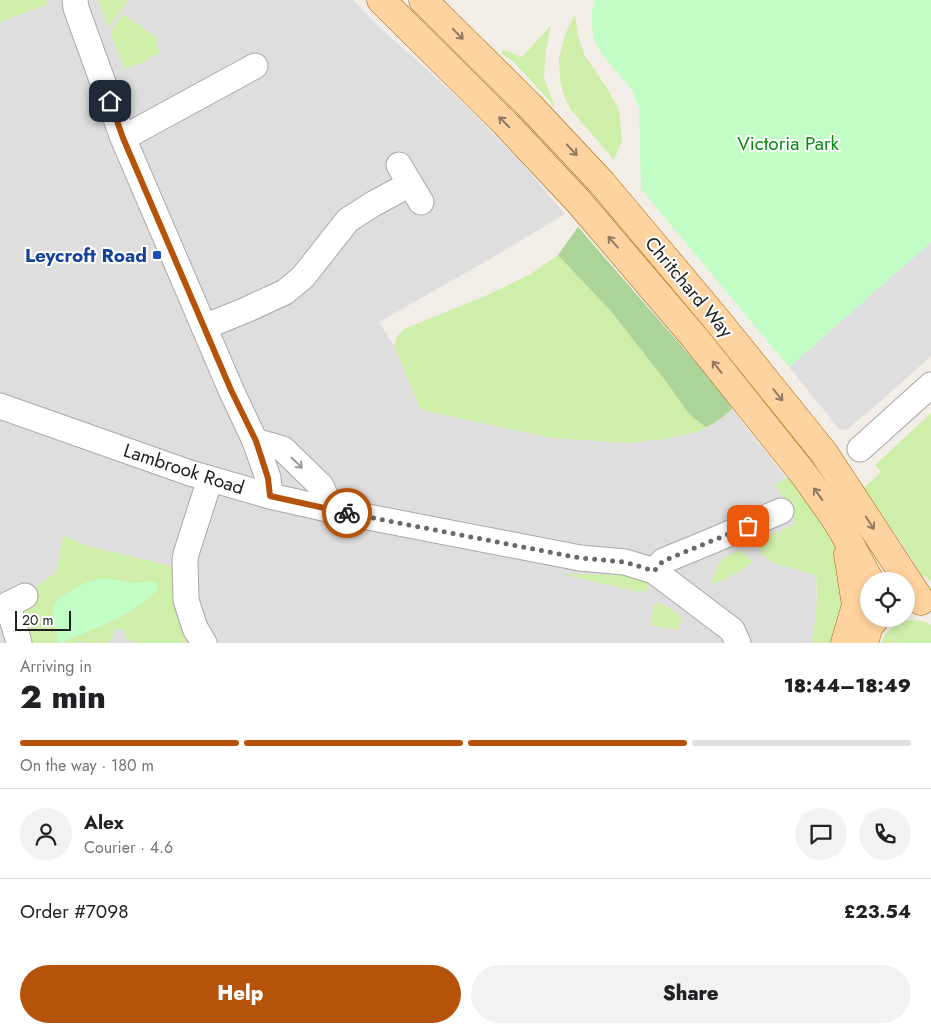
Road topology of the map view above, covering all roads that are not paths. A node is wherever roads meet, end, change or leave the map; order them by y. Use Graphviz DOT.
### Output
graph roads {
  1 [pos="381,0"];
  2 [pos="423,0"];
  3 [pos="73,3"];
  4 [pos="255,66"];
  5 [pos="123,138"];
  6 [pos="410,184"];
  7 [pos="204,327"];
  8 [pos="931,385"];
  9 [pos="0,406"];
  10 [pos="256,441"];
  11 [pos="860,449"];
  12 [pos="210,479"];
  13 [pos="270,496"];
  14 [pos="332,510"];
  15 [pos="781,511"];
  16 [pos="845,535"];
  17 [pos="654,571"];
  18 [pos="865,572"];
  19 [pos="11,601"];
  20 [pos="919,603"];
  21 [pos="869,627"];
  22 [pos="19,643"];
  23 [pos="204,643"];
  24 [pos="738,643"];
  25 [pos="845,643"];
  26 [pos="864,643"];
  16 -- 1 [label="main road, Chritchard Way, one-way"];
  2 -- 20 [label="main road, Chritchard Way, one-way"];
  3 -- 5 [label="street"];
  4 -- 5 [label="street"];
  5 -- 7 [label="street"];
  6 -- 7 [label="street"];
  7 -- 10 [label="street"];
  8 -- 11 [label="street"];
  9 -- 12 [label="street, Lambrook Road"];
  10 -- 13 [label="street"];
  10 -- 14 [label="street, one-way"];
  12 -- 13 [label="street, Lambrook Road"];
  12 -- 23 [label="street"];
  13 -- 14 [label="street, Lambrook Road"];
  14 -- 17 [label="street, Lambrook Road"];
  15 -- 17 [label="street"];
  16 -- 18 [label="main road, Chritchard Way"];
  16 -- 25 [label="main road"];
  17 -- 24 [label="street, Lambrook Road"];
  19 -- 22 [label="street"];
  21 -- 26 [label="main road"];
}
